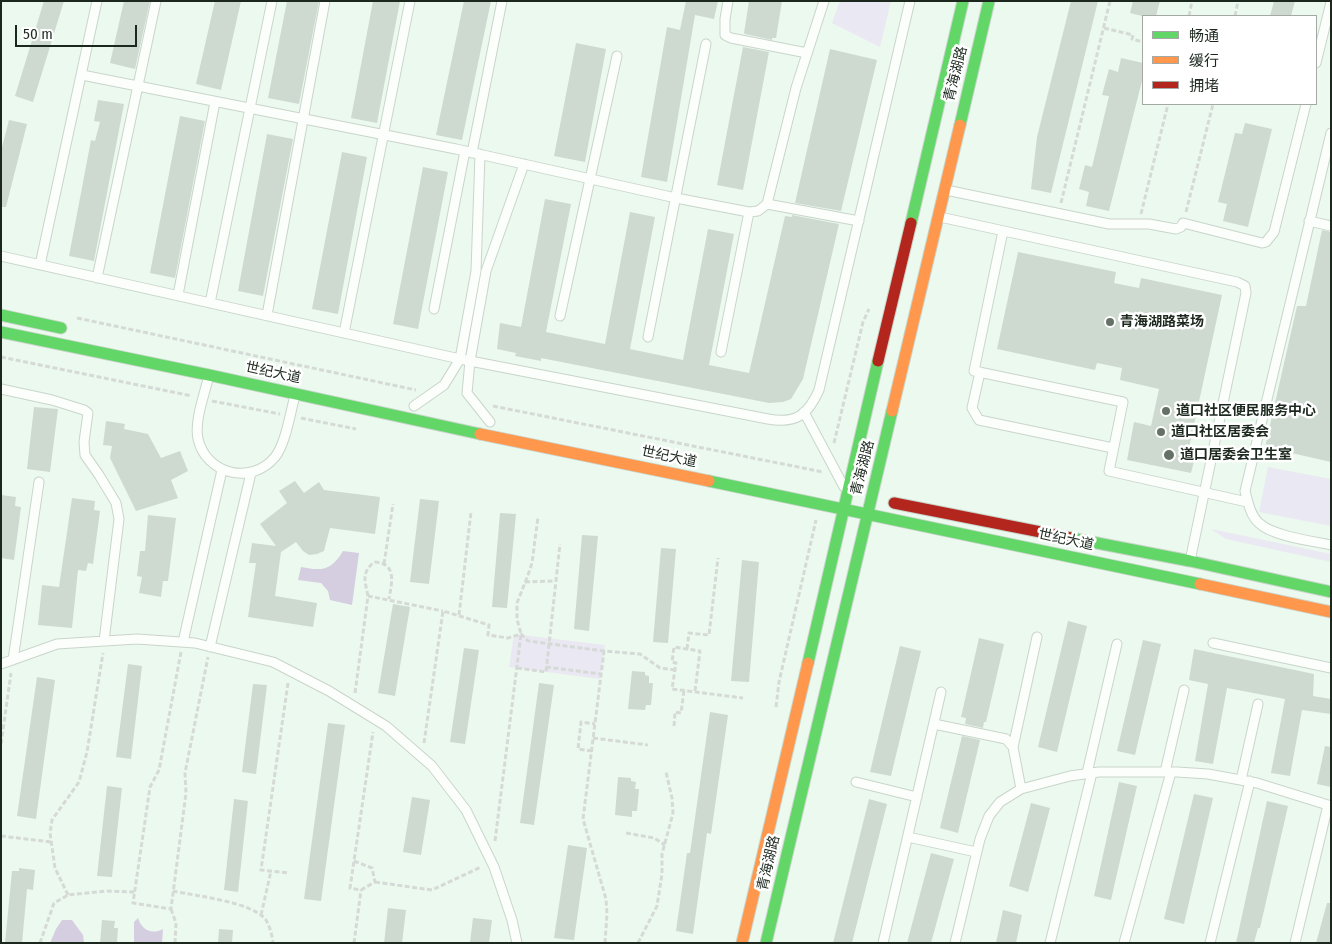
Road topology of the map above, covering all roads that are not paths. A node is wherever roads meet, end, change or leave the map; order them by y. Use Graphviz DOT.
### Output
graph roads {
  1 [pos="97,1"];
  2 [pos="156,1"];
  3 [pos="272,1"];
  4 [pos="325,1"];
  5 [pos="410,1"];
  6 [pos="502,1"];
  7 [pos="728,1"];
  8 [pos="824,1"];
  9 [pos="910,1"];
  10 [pos="963,1"];
  11 [pos="989,1"];
  12 [pos="1331,2"];
  13 [pos="706,44"];
  14 [pos="807,53"];
  15 [pos="617,56"];
  16 [pos="1317,59"];
  17 [pos="82,76"];
  18 [pos="138,86"];
  19 [pos="215,102"];
  20 [pos="1306,105"];
  21 [pos="250,108"];
  22 [pos="302,119"];
  23 [pos="1331,133"];
  24 [pos="383,135"];
  25 [pos="472,153"];
  26 [pos="524,164"];
  27 [pos="590,179"];
  28 [pos="944,190"];
  29 [pos="676,198"];
  30 [pos="767,204"];
  31 [pos="749,212"];
  32 [pos="938,216"];
  33 [pos="859,221"];
  34 [pos="1310,221"];
  35 [pos="1331,226"];
  36 [pos="1002,231"];
  37 [pos="1,256"];
  38 [pos="40,264"];
  39 [pos="98,278"];
  40 [pos="178,295"];
  41 [pos="210,303"];
  42 [pos="434,309"];
  43 [pos="1,315"];
  44 [pos="267,315"];
  45 [pos="560,316"];
  46 [pos="68,330"];
  47 [pos="1,332"];
  48 [pos="344,333"];
  49 [pos="648,337"];
  50 [pos="721,352"];
  51 [pos="460,359"];
  52 [pos="470,361"];
  53 [pos="980,372"];
  54 [pos="209,375"];
  55 [pos="2,391"];
  56 [pos="296,393"];
  57 [pos="409,405"];
  58 [pos="432,410"];
  59 [pos="804,412"];
  60 [pos="474,418"];
  61 [pos="495,423"];
  62 [pos="1113,448"];
  63 [pos="222,470"];
  64 [pos="250,473"];
  65 [pos="39,482"];
  66 [pos="832,490"];
  67 [pos="1204,493"];
  68 [pos="859,496"];
  69 [pos="1247,502"];
  70 [pos="844,508"];
  71 [pos="868,514"];
  72 [pos="1331,545"];
  73 [pos="1190,562"];
  74 [pos="1331,592"];
  75 [pos="1331,612"];
  76 [pos="1037,637"];
  77 [pos="104,641"];
  78 [pos="183,642"];
  79 [pos="1212,643"];
  80 [pos="1117,644"];
  81 [pos="210,647"];
  82 [pos="12,660"];
  83 [pos="1,664"];
  84 [pos="1331,668"];
  85 [pos="1184,690"];
  86 [pos="941,692"];
  87 [pos="1258,704"];
  88 [pos="934,724"];
  89 [pos="1013,747"];
  90 [pos="1168,772"];
  91 [pos="1090,773"];
  92 [pos="1246,781"];
  93 [pos="856,782"];
  94 [pos="1021,790"];
  95 [pos="917,797"];
  96 [pos="1330,805"];
  97 [pos="908,837"];
  98 [pos="976,852"];
  99 [pos="517,943"];
  100 [pos="742,943"];
  101 [pos="766,943"];
  102 [pos="883,943"];
  103 [pos="955,943"];
  104 [pos="1050,943"];
  105 [pos="1124,943"];
  106 [pos="1210,943"];
  107 [pos="1295,943"];
  1 -- 17 [label="lane"];
  2 -- 18 [label="lane"];
  3 -- 21 [label="lane"];
  4 -- 22 [label="lane"];
  5 -- 24 [label="lane"];
  6 -- 25 [label="lane"];
  7 -- 14 [label="lane"];
  8 -- 14 [label="lane"];
  9 -- 33 [label="lane"];
  10 -- 68 [label="street, 青海湖路"];
  11 -- 28 [label="street, 青海湖路"];
  12 -- 16 [label="lane"];
  13 -- 29 [label="lane"];
  14 -- 30 [label="lane"];
  15 -- 27 [label="lane"];
  17 -- 18 [label="lane"];
  17 -- 38 [label="lane"];
  18 -- 19 [label="lane"];
  18 -- 39 [label="lane"];
  19 -- 21 [label="lane"];
  19 -- 40 [label="lane"];
  20 -- 28 [label="lane"];
  21 -- 22 [label="lane"];
  21 -- 41 [label="lane"];
  22 -- 24 [label="lane"];
  22 -- 44 [label="lane"];
  23 -- 34 [label="lane"];
  24 -- 25 [label="lane"];
  24 -- 48 [label="lane"];
  25 -- 26 [label="lane"];
  25 -- 42 [label="lane"];
  25 -- 51 [label="lane"];
  26 -- 27 [label="lane"];
  26 -- 52 [label="lane"];
  27 -- 29 [label="lane"];
  27 -- 45 [label="lane"];
  28 -- 32 [label="street, 青海湖路"];
  29 -- 31 [label="lane"];
  29 -- 49 [label="lane"];
  30 -- 31 [label="lane"];
  30 -- 33 [label="lane"];
  31 -- 50 [label="lane"];
  32 -- 36 [label="lane"];
  32 -- 68 [label="street, 青海湖路"];
  33 -- 59 [label="lane"];
  34 -- 35 [label="lane"];
  34 -- 69 [label="lane"];
  36 -- 53 [label="lane"];
  36 -- 67 [label="lane"];
  37 -- 38 [label="lane"];
  38 -- 39 [label="lane"];
  39 -- 40 [label="lane"];
  40 -- 41 [label="lane"];
  41 -- 44 [label="lane"];
  43 -- 46 [label="street"];
  44 -- 48 [label="lane"];
  47 -- 54 [label="street, 世纪大道"];
  48 -- 51 [label="lane"];
  51 -- 52 [label="lane"];
  51 -- 57 [label="lane"];
  52 -- 59 [label="lane"];
  52 -- 61 [label="lane"];
  53 -- 62 [label="lane"];
  53 -- 62 [label="lane"];
  54 -- 56 [label="street, 世纪大道"];
  54 -- 63 [label="lane"];
  55 -- 77 [label="lane"];
  56 -- 64 [label="lane"];
  56 -- 70 [label="street, 世纪大道"];
  57 -- 58 [label="street"];
  59 -- 68 [label="lane"];
  60 -- 61 [label="street"];
  62 -- 67 [label="lane"];
  63 -- 64 [label="lane"];
  63 -- 78 [label="lane"];
  64 -- 81 [label="lane"];
  65 -- 82 [label="lane"];
  66 -- 68 [label="street, 世纪大道"];
  67 -- 69 [label="lane"];
  67 -- 73 [label="lane"];
  68 -- 70 [label="street, 青海湖路"];
  68 -- 71 [label="street, 青海湖路"];
  68 -- 73 [label="street, 世纪大道"];
  69 -- 72 [label="lane"];
  70 -- 71 [label="street, 世纪大道"];
  70 -- 100 [label="street, 青海湖路"];
  71 -- 75 [label="street, 世纪大道"];
  71 -- 101 [label="street, 青海湖路"];
  73 -- 74 [label="street, 世纪大道"];
  76 -- 89 [label="lane"];
  77 -- 78 [label="lane"];
  77 -- 82 [label="lane"];
  78 -- 81 [label="lane"];
  79 -- 84 [label="lane"];
  80 -- 91 [label="lane"];
  81 -- 99 [label="lane"];
  82 -- 83 [label="lane"];
  85 -- 90 [label="lane"];
  86 -- 88 [label="lane"];
  87 -- 92 [label="lane"];
  88 -- 89 [label="lane"];
  88 -- 95 [label="lane"];
  89 -- 94 [label="lane"];
  90 -- 91 [label="lane"];
  90 -- 92 [label="lane"];
  90 -- 105 [label="lane"];
  91 -- 94 [label="lane"];
  91 -- 104 [label="lane"];
  92 -- 96 [label="lane"];
  92 -- 106 [label="lane"];
  93 -- 95 [label="lane"];
  94 -- 98 [label="lane"];
  95 -- 97 [label="lane"];
  96 -- 107 [label="lane"];
  97 -- 98 [label="lane"];
  97 -- 102 [label="lane"];
  98 -- 103 [label="lane"];
}
